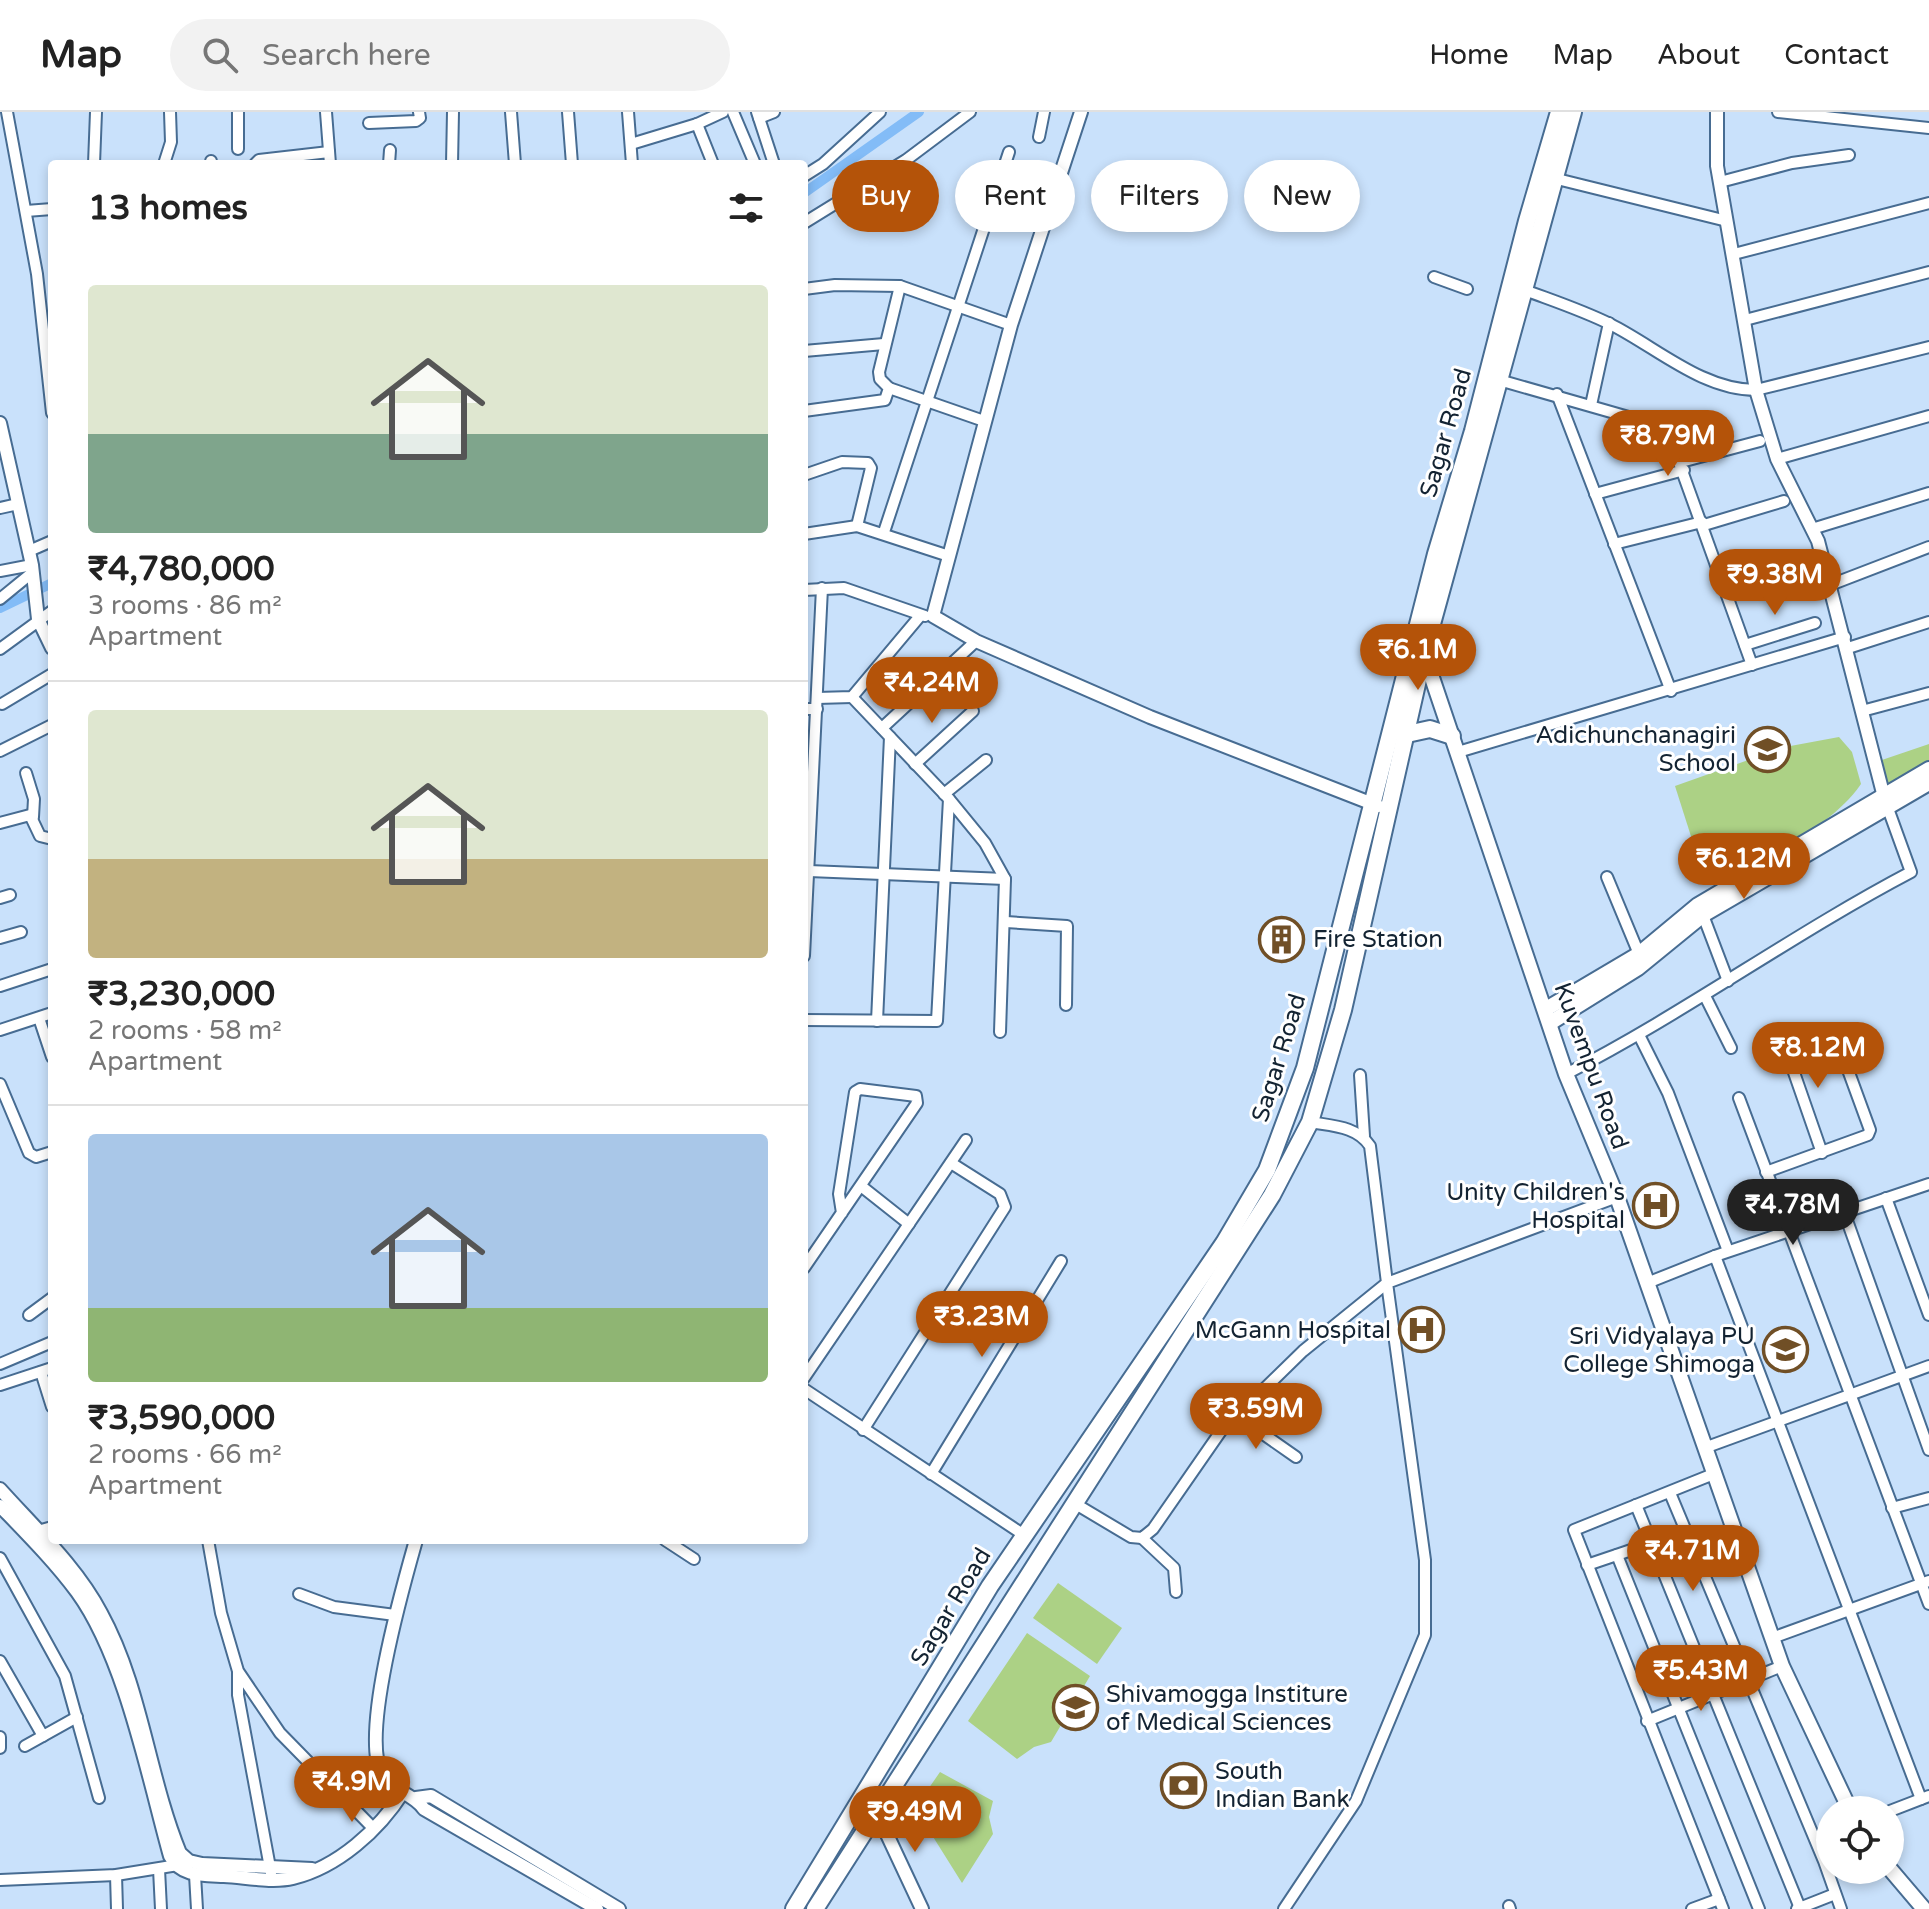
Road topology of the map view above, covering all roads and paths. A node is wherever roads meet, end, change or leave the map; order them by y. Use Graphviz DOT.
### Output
graph roads {
  1 [pos="7,112"];
  2 [pos="96,112"];
  3 [pos="170,112"];
  4 [pos="238,112"];
  5 [pos="326,112"];
  6 [pos="419,112"];
  7 [pos="453,112"];
  8 [pos="511,112"];
  9 [pos="568,112"];
  10 [pos="628,112"];
  11 [pos="723,112"];
  12 [pos="733,112"];
  13 [pos="774,112"];
  14 [pos="880,112"];
  15 [pos="970,112"];
  16 [pos="1044,112"];
  17 [pos="1081,112"];
  18 [pos="1559,112"];
  19 [pos="1573,112"];
  20 [pos="1717,112"];
  21 [pos="1778,112"];
  22 [pos="758,115"];
  23 [pos="369,123"];
  24 [pos="697,124"];
  25 [pos="1929,128"];
  26 [pos="1039,137"];
  27 [pos="631,144"];
  28 [pos="238,149"];
  29 [pos="390,150"];
  30 [pos="329,152"];
  31 [pos="1009,152"];
  32 [pos="1849,155"];
  33 [pos="94,160"];
  34 [pos="165,160"];
  35 [pos="259,160"];
  36 [pos="330,160"];
  37 [pos="389,160"];
  38 [pos="452,160"];
  39 [pos="515,160"];
  40 [pos="572,160"];
  41 [pos="632,160"];
  42 [pos="711,160"];
  43 [pos="753,160"];
  44 [pos="773,160"];
  45 [pos="808,173"];
  46 [pos="1553,178"];
  47 [pos="1720,182"];
  48 [pos="1929,203"];
  49 [pos="48,209"];
  50 [pos="26,211"];
  51 [pos="808,221"];
  52 [pos="1727,221"];
  53 [pos="1734,254"];
  54 [pos="1929,272"];
  55 [pos="1434,277"];
  56 [pos="900,286"];
  57 [pos="808,288"];
  58 [pos="1467,289"];
  59 [pos="1522,289"];
  60 [pos="958,305"];
  61 [pos="1745,320"];
  62 [pos="1609,323"];
  63 [pos="1011,325"];
  64 [pos="884,344"];
  65 [pos="1929,347"];
  66 [pos="808,351"];
  67 [pos="48,376"];
  68 [pos="1499,380"];
  69 [pos="889,388"];
  70 [pos="1756,390"];
  71 [pos="1557,394"];
  72 [pos="927,402"];
  73 [pos="1591,405"];
  74 [pos="808,411"];
  75 [pos="1929,416"];
  76 [pos="984,421"];
  77 [pos="1,428"];
  78 [pos="1760,441"];
  79 [pos="1777,459"];
  80 [pos="1682,466"];
  81 [pos="808,474"];
  82 [pos="1929,493"];
  83 [pos="1595,494"];
  84 [pos="1784,501"];
  85 [pos="18,504"];
  86 [pos="0,508"];
  87 [pos="1703,523"];
  88 [pos="857,526"];
  89 [pos="1812,529"];
  90 [pos="884,532"];
  91 [pos="808,533"];
  92 [pos="48,543"];
  93 [pos="1614,544"];
  94 [pos="1929,547"];
  95 [pos="29,551"];
  96 [pos="949,556"];
  97 [pos="1799,567"];
  98 [pos="0,571"];
  99 [pos="33,572"];
  100 [pos="1830,585"];
  101 [pos="1726,587"];
  102 [pos="822,588"];
  103 [pos="808,590"];
  104 [pos="0,599"];
  105 [pos="48,613"];
  106 [pos="927,616"];
  107 [pos="38,619"];
  108 [pos="1929,622"];
  109 [pos="1815,623"];
  110 [pos="1416,636"];
  111 [pos="48,640"];
  112 [pos="976,641"];
  113 [pos="1846,642"];
  114 [pos="1745,645"];
  115 [pos="819,647"];
  116 [pos="808,648"];
  117 [pos="0,649"];
  118 [pos="1424,653"];
  119 [pos="1752,665"];
  120 [pos="48,676"];
  121 [pos="1671,691"];
  122 [pos="1929,693"];
  123 [pos="852,697"];
  124 [pos="2,704"];
  125 [pos="817,704"];
  126 [pos="808,707"];
  127 [pos="973,711"];
  128 [pos="1862,711"];
  129 [pos="48,727"];
  130 [pos="882,728"];
  131 [pos="1407,734"];
  132 [pos="890,737"];
  133 [pos="1455,744"];
  134 [pos="0,751"];
  135 [pos="986,760"];
  136 [pos="809,763"];
  137 [pos="915,764"];
  138 [pos="1929,769"];
  139 [pos="26,773"];
  140 [pos="1929,783"];
  141 [pos="947,796"];
  142 [pos="1886,802"];
  143 [pos="1382,808"];
  144 [pos="33,817"];
  145 [pos="0,823"];
  146 [pos="48,838"];
  147 [pos="808,864"];
  148 [pos="885,875"];
  149 [pos="1607,877"];
  150 [pos="944,878"];
  151 [pos="1005,879"];
  152 [pos="1701,910"];
  153 [pos="1006,922"];
  154 [pos="21,932"];
  155 [pos="0,938"];
  156 [pos="1639,954"];
  157 [pos="48,970"];
  158 [pos="1728,981"];
  159 [pos="0,986"];
  160 [pos="1705,996"];
  161 [pos="1066,1005"];
  162 [pos="48,1015"];
  163 [pos="1548,1016"];
  164 [pos="39,1018"];
  165 [pos="808,1020"];
  166 [pos="877,1021"];
  167 [pos="0,1030"];
  168 [pos="1000,1032"];
  169 [pos="1640,1037"];
  170 [pos="1836,1037"];
  171 [pos="1782,1038"];
  172 [pos="48,1045"];
  173 [pos="1731,1048"];
  174 [pos="1566,1074"];
  175 [pos="1360,1075"];
  176 [pos="0,1084"];
  177 [pos="1739,1098"];
  178 [pos="1310,1122"];
  179 [pos="1364,1136"];
  180 [pos="966,1140"];
  181 [pos="48,1153"];
  182 [pos="1822,1153"];
  183 [pos="951,1163"];
  184 [pos="1766,1172"];
  185 [pos="1929,1184"];
  186 [pos="861,1186"];
  187 [pos="1617,1197"];
  188 [pos="1886,1198"];
  189 [pos="1844,1212"];
  190 [pos="842,1213"];
  191 [pos="909,1224"];
  192 [pos="1788,1231"];
  193 [pos="1728,1251"];
  194 [pos="1715,1256"];
  195 [pos="1061,1261"];
  196 [pos="808,1262"];
  197 [pos="1387,1283"];
  198 [pos="1647,1283"];
  199 [pos="48,1301"];
  200 [pos="29,1315"];
  201 [pos="1929,1315"];
  202 [pos="48,1344"];
  203 [pos="0,1364"];
  204 [pos="1929,1366"];
  205 [pos="46,1370"];
  206 [pos="808,1372"];
  207 [pos="1902,1375"];
  208 [pos="0,1385"];
  209 [pos="808,1392"];
  210 [pos="1848,1394"];
  211 [pos="1236,1415"];
  212 [pos="1776,1420"];
  213 [pos="863,1430"];
  214 [pos="1707,1447"];
  215 [pos="1929,1450"];
  216 [pos="1296,1457"];
  217 [pos="1716,1473"];
  218 [pos="931,1474"];
  219 [pos="0,1489"];
  220 [pos="1670,1493"];
  221 [pos="1929,1498"];
  222 [pos="1074,1503"];
  223 [pos="1636,1505"];
  224 [pos="1892,1508"];
  225 [pos="2,1511"];
  226 [pos="48,1528"];
  227 [pos="38,1531"];
  228 [pos="1024,1535"];
  229 [pos="1142,1538"];
  230 [pos="48,1543"];
  231 [pos="49,1544"];
  232 [pos="209,1544"];
  233 [pos="415,1544"];
  234 [pos="671,1544"];
  235 [pos="1649,1544"];
  236 [pos="1617,1555"];
  237 [pos="0,1558"];
  238 [pos="694,1559"];
  239 [pos="1587,1565"];
  240 [pos="1925,1583"];
  241 [pos="1176,1592"];
  242 [pos="299,1594"];
  243 [pos="1929,1604"];
  244 [pos="1848,1609"];
  245 [pos="395,1615"];
  246 [pos="1772,1638"];
  247 [pos="0,1661"];
  248 [pos="1782,1666"];
  249 [pos="238,1671"];
  250 [pos="1748,1681"];
  251 [pos="1712,1695"];
  252 [pos="1678,1709"];
  253 [pos="77,1717"];
  254 [pos="1647,1721"];
  255 [pos="43,1736"];
  256 [pos="0,1737"];
  257 [pos="25,1746"];
  258 [pos="0,1748"];
  259 [pos="403,1792"];
  260 [pos="1843,1796"];
  261 [pos="1925,1797"];
  262 [pos="99,1798"];
  263 [pos="416,1798"];
  264 [pos="1904,1805"];
  265 [pos="877,1813"];
  266 [pos="374,1829"];
  267 [pos="183,1864"];
  268 [pos="159,1869"];
  269 [pos="271,1873"];
  270 [pos="116,1875"];
  271 [pos="195,1875"];
  272 [pos="0,1880"];
  273 [pos="1903,1884"];
  274 [pos="1835,1894"];
  275 [pos="1721,1904"];
  276 [pos="1799,1908"];
  277 [pos="117,1909"];
  278 [pos="161,1909"];
  279 [pos="197,1909"];
  280 [pos="597,1909"];
  281 [pos="619,1909"];
  282 [pos="794,1909"];
  283 [pos="815,1909"];
  284 [pos="922,1909"];
  285 [pos="1284,1909"];
  286 [pos="1692,1909"];
  287 [pos="1759,1909"];
  288 [pos="1841,1909"];
  289 [pos="1924,1909"];
  1 -- 50 [label="street"];
  2 -- 33 [label="street"];
  3 -- 34 [label="street"];
  4 -- 28 [label="street"];
  5 -- 30 [label="street"];
  6 -- 23 [label="street"];
  7 -- 38 [label="street"];
  8 -- 39 [label="street"];
  9 -- 40 [label="street"];
  10 -- 27 [label="street"];
  11 -- 24 [label="street"];
  12 -- 43 [label="street"];
  13 -- 22 [label="street"];
  14 -- 45 [label="street"];
  15 -- 51 [label="street"];
  16 -- 26 [label="street"];
  17 -- 63 [label="street"];
  18 -- 110 [label="highway, Sagar Road"];
  19 -- 46 [label="highway, Sagar Road"];
  20 -- 47 [label="street"];
  21 -- 25 [label="street"];
  22 -- 44 [label="street"];
  24 -- 27 [label="street"];
  24 -- 42 [label="street"];
  27 -- 41 [label="street"];
  29 -- 37 [label="street"];
  30 -- 35 [label="street"];
  30 -- 36 [label="street"];
  31 -- 60 [label="street"];
  32 -- 47 [label="street"];
  46 -- 52 [label="street"];
  46 -- 59 [label="highway, Sagar Road"];
  47 -- 52 [label="street"];
  48 -- 53 [label="street"];
  49 -- 50 [label="street"];
  50 -- 67 [label="street"];
  52 -- 53 [label="street"];
  53 -- 61 [label="street"];
  54 -- 61 [label="street"];
  55 -- 58 [label="street"];
  56 -- 57 [label="street"];
  56 -- 60 [label="street"];
  56 -- 64 [label="street"];
  59 -- 62 [label="street"];
  59 -- 68 [label="highway, Sagar Road"];
  60 -- 63 [label="street"];
  60 -- 72 [label="street"];
  61 -- 70 [label="street"];
  62 -- 70 [label="street"];
  62 -- 73 [label="street"];
  63 -- 76 [label="street"];
  64 -- 66 [label="street"];
  64 -- 69 [label="street"];
  65 -- 70 [label="street"];
  68 -- 71 [label="street"];
  68 -- 118 [label="highway, Sagar Road"];
  69 -- 72 [label="street"];
  69 -- 74 [label="street"];
  70 -- 79 [label="street"];
  71 -- 73 [label="street"];
  71 -- 83 [label="street"];
  72 -- 76 [label="street"];
  72 -- 90 [label="street"];
  73 -- 80 [label="street"];
  75 -- 79 [label="street"];
  76 -- 96 [label="street"];
  77 -- 85 [label="street"];
  78 -- 80 [label="street"];
  79 -- 89 [label="street"];
  80 -- 83 [label="street"];
  80 -- 87 [label="street"];
  81 -- 88 [label="street"];
  82 -- 89 [label="street"];
  83 -- 93 [label="street"];
  84 -- 87 [label="street"];
  85 -- 86 [label="street"];
  85 -- 95 [label="street"];
  87 -- 93 [label="street"];
  87 -- 101 [label="street"];
  88 -- 90 [label="street"];
  88 -- 91 [label="street"];
  89 -- 100 [label="street"];
  90 -- 96 [label="street"];
  92 -- 95 [label="street"];
  93 -- 121 [label="street"];
  94 -- 100 [label="street"];
  95 -- 99 [label="street"];
  96 -- 106 [label="street"];
  97 -- 101 [label="street"];
  98 -- 99 [label="street"];
  99 -- 104 [label="street"];
  99 -- 107 [label="street"];
  100 -- 113 [label="street"];
  101 -- 114 [label="street"];
  102 -- 103 [label="street"];
  102 -- 106 [label="street"];
  102 -- 115 [label="street"];
  105 -- 107 [label="street"];
  106 -- 112 [label="street"];
  106 -- 123 [label="street"];
  107 -- 111 [label="street"];
  107 -- 117 [label="street"];
  108 -- 113 [label="street"];
  109 -- 114 [label="street"];
  110 -- 118 [label="main road, Kuvempu Road"];
  110 -- 143 [label="highway, Sagar Road"];
  112 -- 130 [label="street"];
  112 -- 143 [label="street"];
  113 -- 119 [label="street"];
  113 -- 128 [label="street"];
  114 -- 119 [label="street"];
  115 -- 116 [label="street"];
  115 -- 125 [label="street"];
  118 -- 131 [label="highway, Sagar Road"];
  118 -- 133 [label="main road, Kuvempu Road"];
  119 -- 121 [label="street"];
  120 -- 124 [label="street"];
  121 -- 133 [label="street"];
  122 -- 128 [label="street"];
  123 -- 125 [label="street"];
  123 -- 130 [label="street"];
  125 -- 126 [label="street"];
  125 -- 136 [label="street"];
  127 -- 137 [label="street"];
  128 -- 142 [label="street"];
  129 -- 134 [label="street"];
  130 -- 132 [label="street"];
  131 -- 133 [label="highway"];
  131 -- 143 [label="highway, Sagar Road"];
  132 -- 137 [label="street"];
  132 -- 148 [label="street"];
  133 -- 163 [label="main road, Kuvempu Road"];
  135 -- 141 [label="street"];
  136 -- 147 [label="street"];
  137 -- 141 [label="street"];
  138 -- 142 [label="main road"];
  139 -- 144 [label="street"];
  140 -- 142 [label="main road"];
  141 -- 150 [label="street"];
  141 -- 151 [label="street"];
  142 -- 152 [label="main road"];
  142 -- 158 [label="street"];
  143 -- 178 [label="highway, Sagar Road"];
  143 -- 228 [label="highway, Sagar Road"];
  144 -- 145 [label="street"];
  144 -- 146 [label="street"];
  147 -- 148 [label="street"];
  148 -- 150 [label="street"];
  148 -- 166 [label="street"];
  149 -- 156 [label="street"];
  150 -- 151 [label="street"];
  150 -- 166 [label="street"];
  151 -- 153 [label="street"];
  152 -- 156 [label="main road"];
  152 -- 158 [label="street"];
  152 -- 163 [label="main road"];
  153 -- 161 [label="street"];
  153 -- 168 [label="street"];
  154 -- 155 [label="street"];
  156 -- 163 [label="main road"];
  157 -- 159 [label="street"];
  158 -- 160 [label="street"];
  160 -- 169 [label="street"];
  160 -- 173 [label="street"];
  162 -- 164 [label="street"];
  163 -- 174 [label="main road, Kuvempu Road"];
  164 -- 167 [label="street"];
  164 -- 172 [label="street"];
  165 -- 166 [label="street"];
  169 -- 174 [label="street"];
  169 -- 193 [label="street"];
  170 -- 182 [label="street"];
  171 -- 182 [label="street"];
  174 -- 187 [label="main road, Kuvempu Road"];
  175 -- 179 [label="street"];
  176 -- 181 [label="street"];
  177 -- 184 [label="street"];
  178 -- 179 [label="street"];
  178 -- 222 [label="highway, Sagar Road"];
  179 -- 197 [label="street"];
  180 -- 183 [label="street"];
  182 -- 184 [label="street"];
  183 -- 191 [label="street"];
  183 -- 213 [label="street"];
  184 -- 192 [label="street"];
  185 -- 188 [label="street"];
  186 -- 190 [label="street"];
  186 -- 190 [label="street"];
  186 -- 191 [label="street"];
  187 -- 197 [label="street"];
  187 -- 198 [label="main road, Kuvempu Road"];
  188 -- 189 [label="street"];
  188 -- 201 [label="street"];
  189 -- 192 [label="street"];
  189 -- 207 [label="street"];
  190 -- 196 [label="street"];
  191 -- 206 [label="street"];
  192 -- 193 [label="street"];
  192 -- 210 [label="street"];
  193 -- 194 [label="street"];
  194 -- 198 [label="street"];
  194 -- 212 [label="street"];
  195 -- 218 [label="street"];
  197 -- 211 [label="street"];
  197 -- 285 [label="street"];
  198 -- 214 [label="main road, Kuvempu Road"];
  199 -- 200 [label="street"];
  202 -- 203 [label="street"];
  204 -- 207 [label="street"];
  205 -- 208 [label="street"];
  207 -- 210 [label="street"];
  207 -- 215 [label="street"];
  209 -- 213 [label="street"];
  210 -- 212 [label="street"];
  210 -- 224 [label="street"];
  211 -- 216 [label="street"];
  211 -- 229 [label="street"];
  212 -- 214 [label="street"];
  212 -- 244 [label="street"];
  213 -- 218 [label="street"];
  214 -- 217 [label="main road, Kuvempu Road"];
  217 -- 220 [label="street"];
  217 -- 246 [label="main road, Kuvempu Road"];
  218 -- 228 [label="street"];
  219 -- 227 [label="street"];
  220 -- 223 [label="street"];
  220 -- 250 [label="street"];
  221 -- 224 [label="street"];
  222 -- 229 [label="street"];
  222 -- 265 [label="highway, Sagar Road"];
  223 -- 235 [label="street"];
  223 -- 239 [label="street"];
  224 -- 240 [label="street"];
  225 -- 267 [label="street"];
  226 -- 227 [label="street"];
  227 -- 230 [label="street"];
  228 -- 282 [label="highway, Sagar Road"];
  229 -- 241 [label="street"];
  231 -- 267 [label="street"];
  232 -- 249 [label="street"];
  233 -- 245 [label="street"];
  234 -- 238 [label="street"];
  235 -- 236 [label="street"];
  235 -- 251 [label="street"];
  236 -- 239 [label="street"];
  236 -- 252 [label="street"];
  237 -- 253 [label="street"];
  239 -- 254 [label="street"];
  240 -- 243 [label="street"];
  240 -- 244 [label="street"];
  242 -- 245 [label="street"];
  244 -- 246 [label="street"];
  244 -- 261 [label="street"];
  245 -- 259 [label="street"];
  246 -- 248 [label="main road, Kuvempu Road"];
  247 -- 255 [label="street"];
  248 -- 250 [label="street"];
  248 -- 260 [label="main road, Kuvempu Road"];
  249 -- 266 [label="street"];
  249 -- 269 [label="street"];
  250 -- 251 [label="street"];
  250 -- 274 [label="street"];
  251 -- 252 [label="street"];
  251 -- 276 [label="street"];
  252 -- 254 [label="street"];
  252 -- 287 [label="street"];
  253 -- 255 [label="street"];
  253 -- 262 [label="street"];
  254 -- 275 [label="street"];
  255 -- 257 [label="street"];
  256 -- 258 [label="street"];
  259 -- 263 [label="street"];
  259 -- 266 [label="street"];
  261 -- 264 [label="street"];
  263 -- 280 [label="street"];
  263 -- 281 [label="street"];
  265 -- 283 [label="highway, Sagar Road"];
  265 -- 284 [label="street"];
  266 -- 269 [label="street"];
  267 -- 268 [label="street"];
  267 -- 269 [label="street"];
  267 -- 271 [label="street"];
  268 -- 270 [label="street"];
  268 -- 278 [label="street"];
  269 -- 271 [label="street"];
  270 -- 272 [label="street"];
  270 -- 277 [label="street"];
  271 -- 279 [label="street"];
  273 -- 289 [label="main road"];
  274 -- 276 [label="street"];
  274 -- 288 [label="street"];
  275 -- 286 [label="street"];
}
